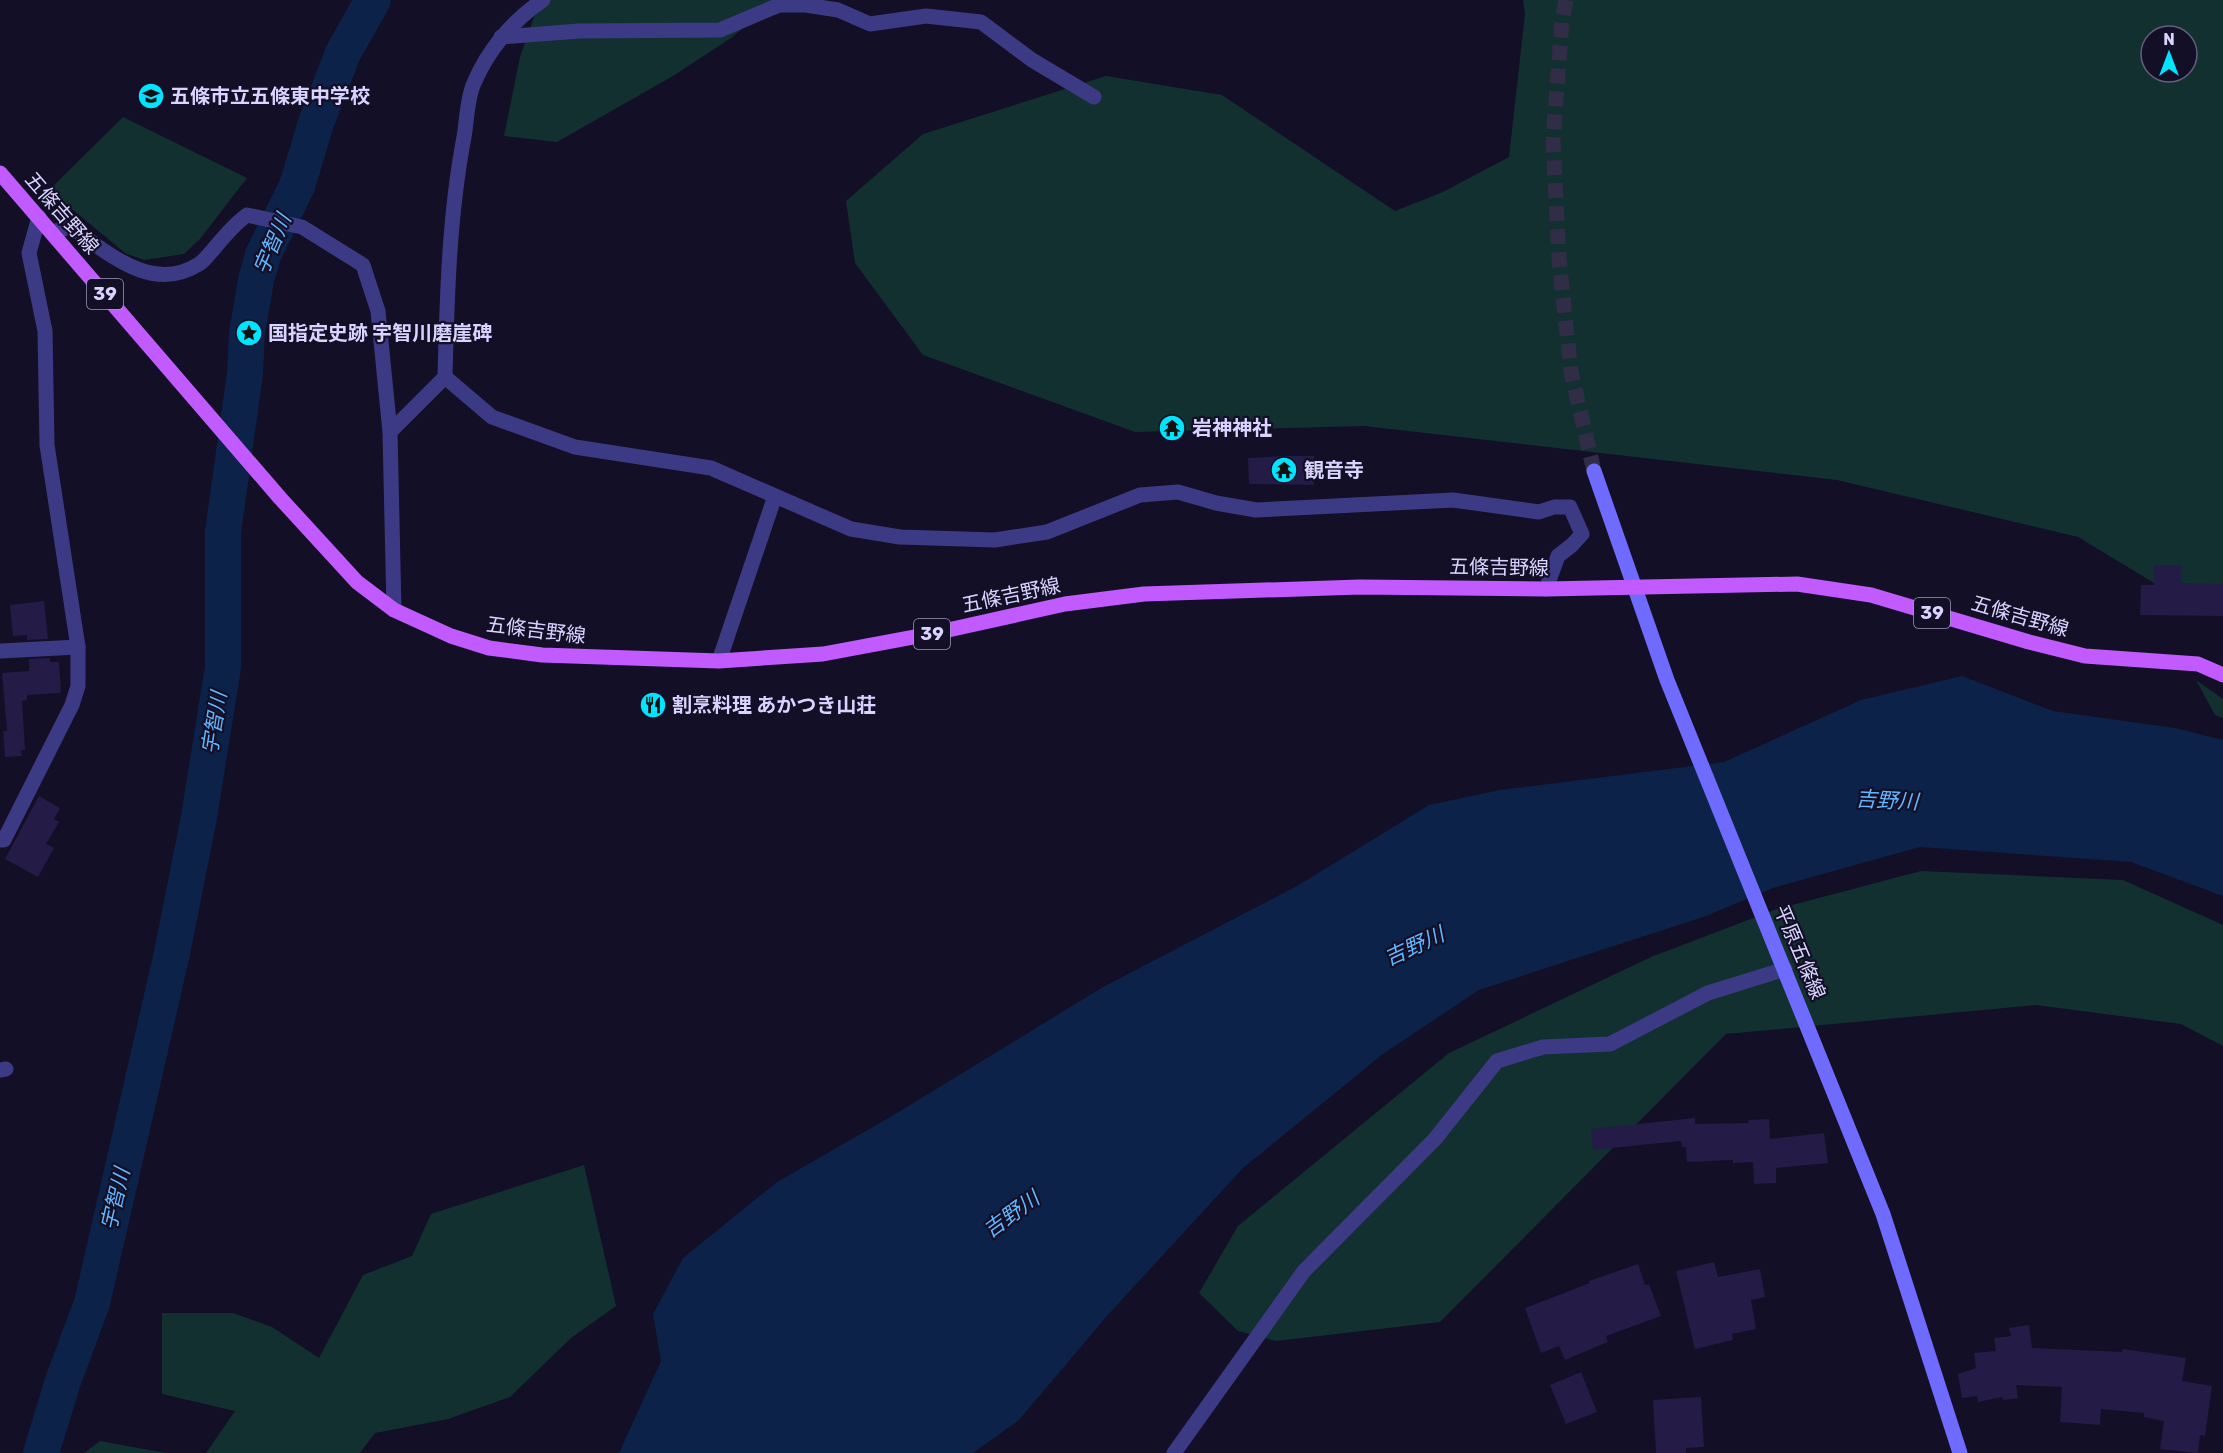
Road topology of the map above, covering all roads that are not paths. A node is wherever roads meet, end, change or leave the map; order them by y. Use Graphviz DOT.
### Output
graph roads {
  1 [pos="543,0"];
  2 [pos="501,37"];
  3 [pos="1094,97"];
  4 [pos="0,173"];
  5 [pos="39,217"];
  6 [pos="52,232"];
  7 [pos="445,377"];
  8 [pos="390,432"];
  9 [pos="1594,471"];
  10 [pos="775,496"];
  11 [pos="1636,588"];
  12 [pos="1546,589"];
  13 [pos="394,610"];
  14 [pos="78,647"];
  15 [pos="0,651"];
  16 [pos="719,661"];
  17 [pos="2223,675"];
  18 [pos="0,840"];
  19 [pos="1785,969"];
  20 [pos="1174,1453"];
  21 [pos="1960,1453"];
  1 -- 2 [label="street"];
  2 -- 3 [label="street"];
  2 -- 7 [label="street"];
  4 -- 5 [label="main road, 五條吉野線 / 39"];
  5 -- 6 [label="main road, 五條吉野線 / 39"];
  5 -- 14 [label="street"];
  6 -- 8 [label="street"];
  6 -- 13 [label="main road, 五條吉野線 / 39"];
  7 -- 8 [label="street"];
  7 -- 10 [label="street"];
  8 -- 13 [label="street"];
  9 -- 11 [label="main road, 平原五條線"];
  10 -- 12 [label="street"];
  10 -- 16 [label="street"];
  11 -- 12 [label="main road, 五條吉野線 / 39"];
  11 -- 17 [label="main road, 五條吉野線 / 39"];
  11 -- 19 [label="main road, 平原五條線"];
  12 -- 16 [label="main road, 五條吉野線 / 39"];
  13 -- 16 [label="main road, 五條吉野線 / 39"];
  14 -- 15 [label="street"];
  14 -- 18 [label="street"];
  19 -- 20 [label="street"];
  19 -- 21 [label="main road, 平原五條線"];
}
